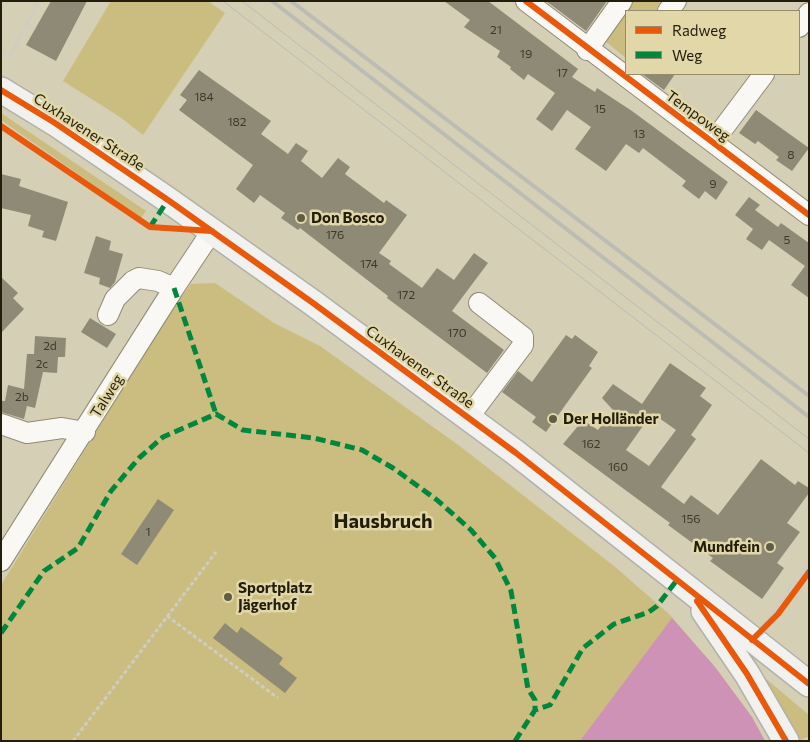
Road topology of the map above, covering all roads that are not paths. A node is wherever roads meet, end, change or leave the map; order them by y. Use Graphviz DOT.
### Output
graph roads {
  1 [pos="526,1"];
  2 [pos="622,1"];
  3 [pos="809,13"];
  4 [pos="800,26"];
  5 [pos="587,50"];
  6 [pos="623,70"];
  7 [pos="629,75"];
  8 [pos="763,75"];
  9 [pos="1,90"];
  10 [pos="713,142"];
  11 [pos="809,215"];
  12 [pos="212,231"];
  13 [pos="174,288"];
  14 [pos="479,303"];
  15 [pos="108,314"];
  16 [pos="468,418"];
  17 [pos="1,424"];
  18 [pos="85,432"];
  19 [pos="1,561"];
  20 [pos="690,590"];
  21 [pos="809,684"];
  22 [pos="786,741"];
  1 -- 5 [label="street, Tempoweg"];
  2 -- 5 [label="street"];
  3 -- 4 [label="street"];
  5 -- 6 [label="street, Tempoweg"];
  7 -- 10 [label="street, Tempoweg"];
  8 -- 10 [label="street"];
  9 -- 12 [label="main road, Cuxhavener Straße"];
  10 -- 11 [label="street, Tempoweg"];
  12 -- 13 [label="street, Talweg"];
  12 -- 16 [label="main road, Cuxhavener Straße"];
  13 -- 15 [label="street"];
  13 -- 18 [label="street, Talweg"];
  14 -- 16 [label="street"];
  16 -- 20 [label="main road, Cuxhavener Straße"];
  17 -- 18 [label="street"];
  18 -- 19 [label="street, Talweg"];
  20 -- 21 [label="main road, Cuxhavener Straße"];
  20 -- 22 [label="main road"];
}
